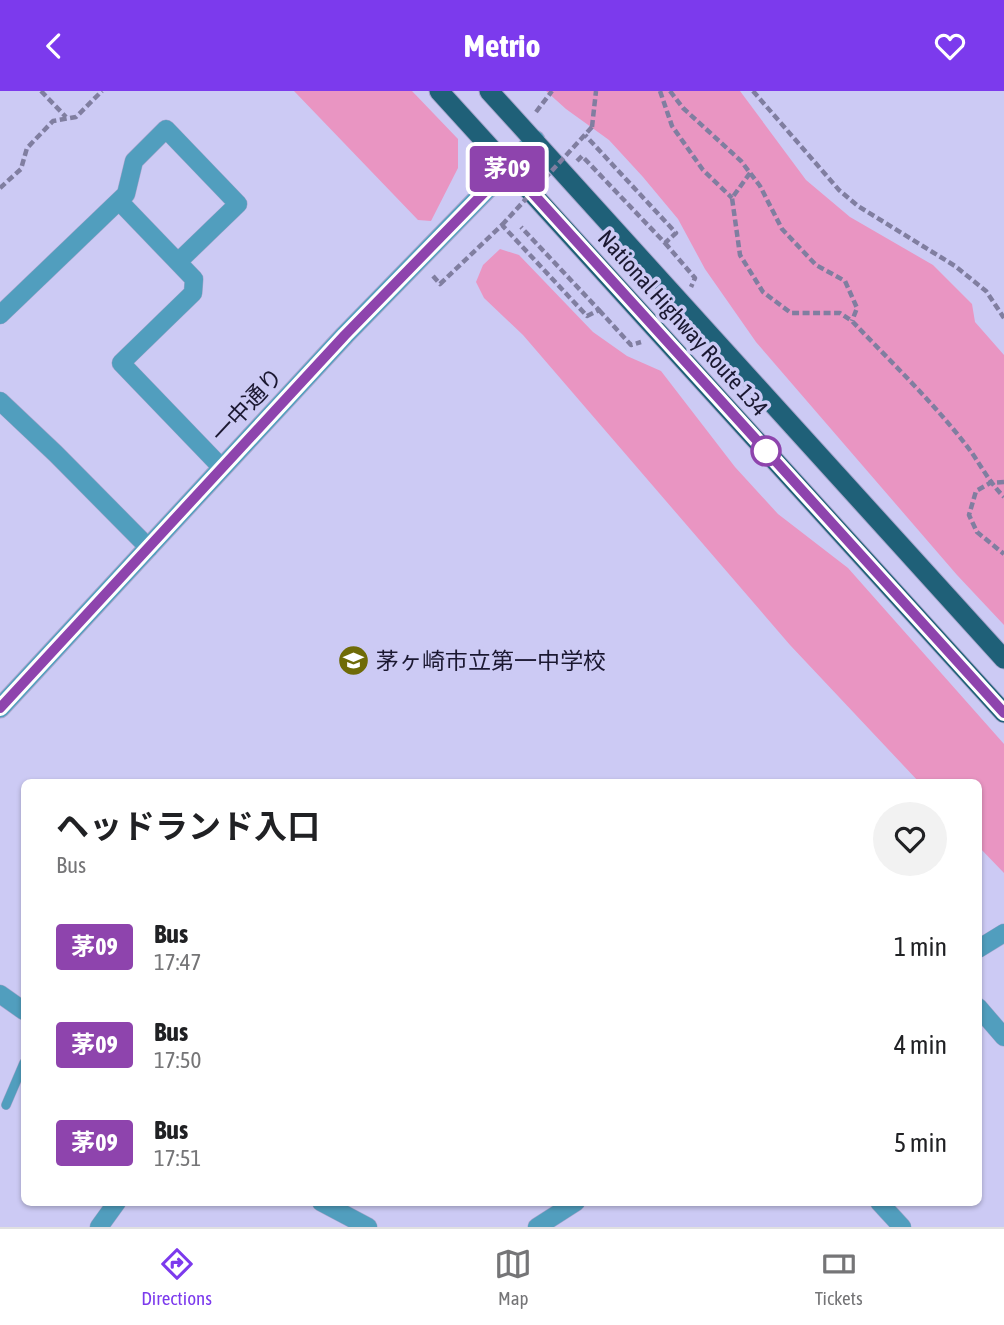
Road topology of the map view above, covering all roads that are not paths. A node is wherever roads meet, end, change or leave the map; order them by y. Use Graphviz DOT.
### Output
graph roads {
  1 [pos="439,91"];
  2 [pos="489,91"];
  3 [pos="535,141"];
  4 [pos="509,167"];
  5 [pos="119,201"];
  6 [pos="178,262"];
  7 [pos="0,315"];
  8 [pos="0,401"];
  9 [pos="222,468"];
  10 [pos="149,548"];
  11 [pos="1004,659"];
  12 [pos="0,707"];
  13 [pos="1004,713"];
  14 [pos="1004,933"];
  15 [pos="982,947"];
  16 [pos="0,994"];
  17 [pos="21,1009"];
  18 [pos="982,1012"];
  19 [pos="1004,1037"];
  20 [pos="21,1070"];
  21 [pos="6,1105"];
  22 [pos="114,1206"];
  23 [pos="329,1206"];
  24 [pos="570,1206"];
  25 [pos="883,1206"];
  26 [pos="99,1227"];
  27 [pos="368,1227"];
  28 [pos="537,1227"];
  29 [pos="902,1227"];
  1 -- 4 [label="highway, National Highway Route 134"];
  2 -- 3 [label="highway, National Highway Route 134"];
  3 -- 4 [label="street, 一中通り"];
  3 -- 11 [label="highway, National Highway Route 134"];
  4 -- 9 [label="street, 一中通り"];
  4 -- 13 [label="highway, National Highway Route 134"];
  5 -- 6 [label="street"];
  5 -- 6 [label="street"];
  5 -- 7 [label="street"];
  6 -- 9 [label="street"];
  8 -- 10 [label="street"];
  9 -- 10 [label="street, 一中通り"];
  10 -- 12 [label="street, 一中通り"];
  14 -- 15 [label="street"];
  16 -- 17 [label="street"];
  18 -- 19 [label="street"];
  20 -- 21 [label="lane"];
  22 -- 26 [label="street"];
  23 -- 27 [label="street"];
  24 -- 28 [label="street"];
  25 -- 29 [label="street"];
}
